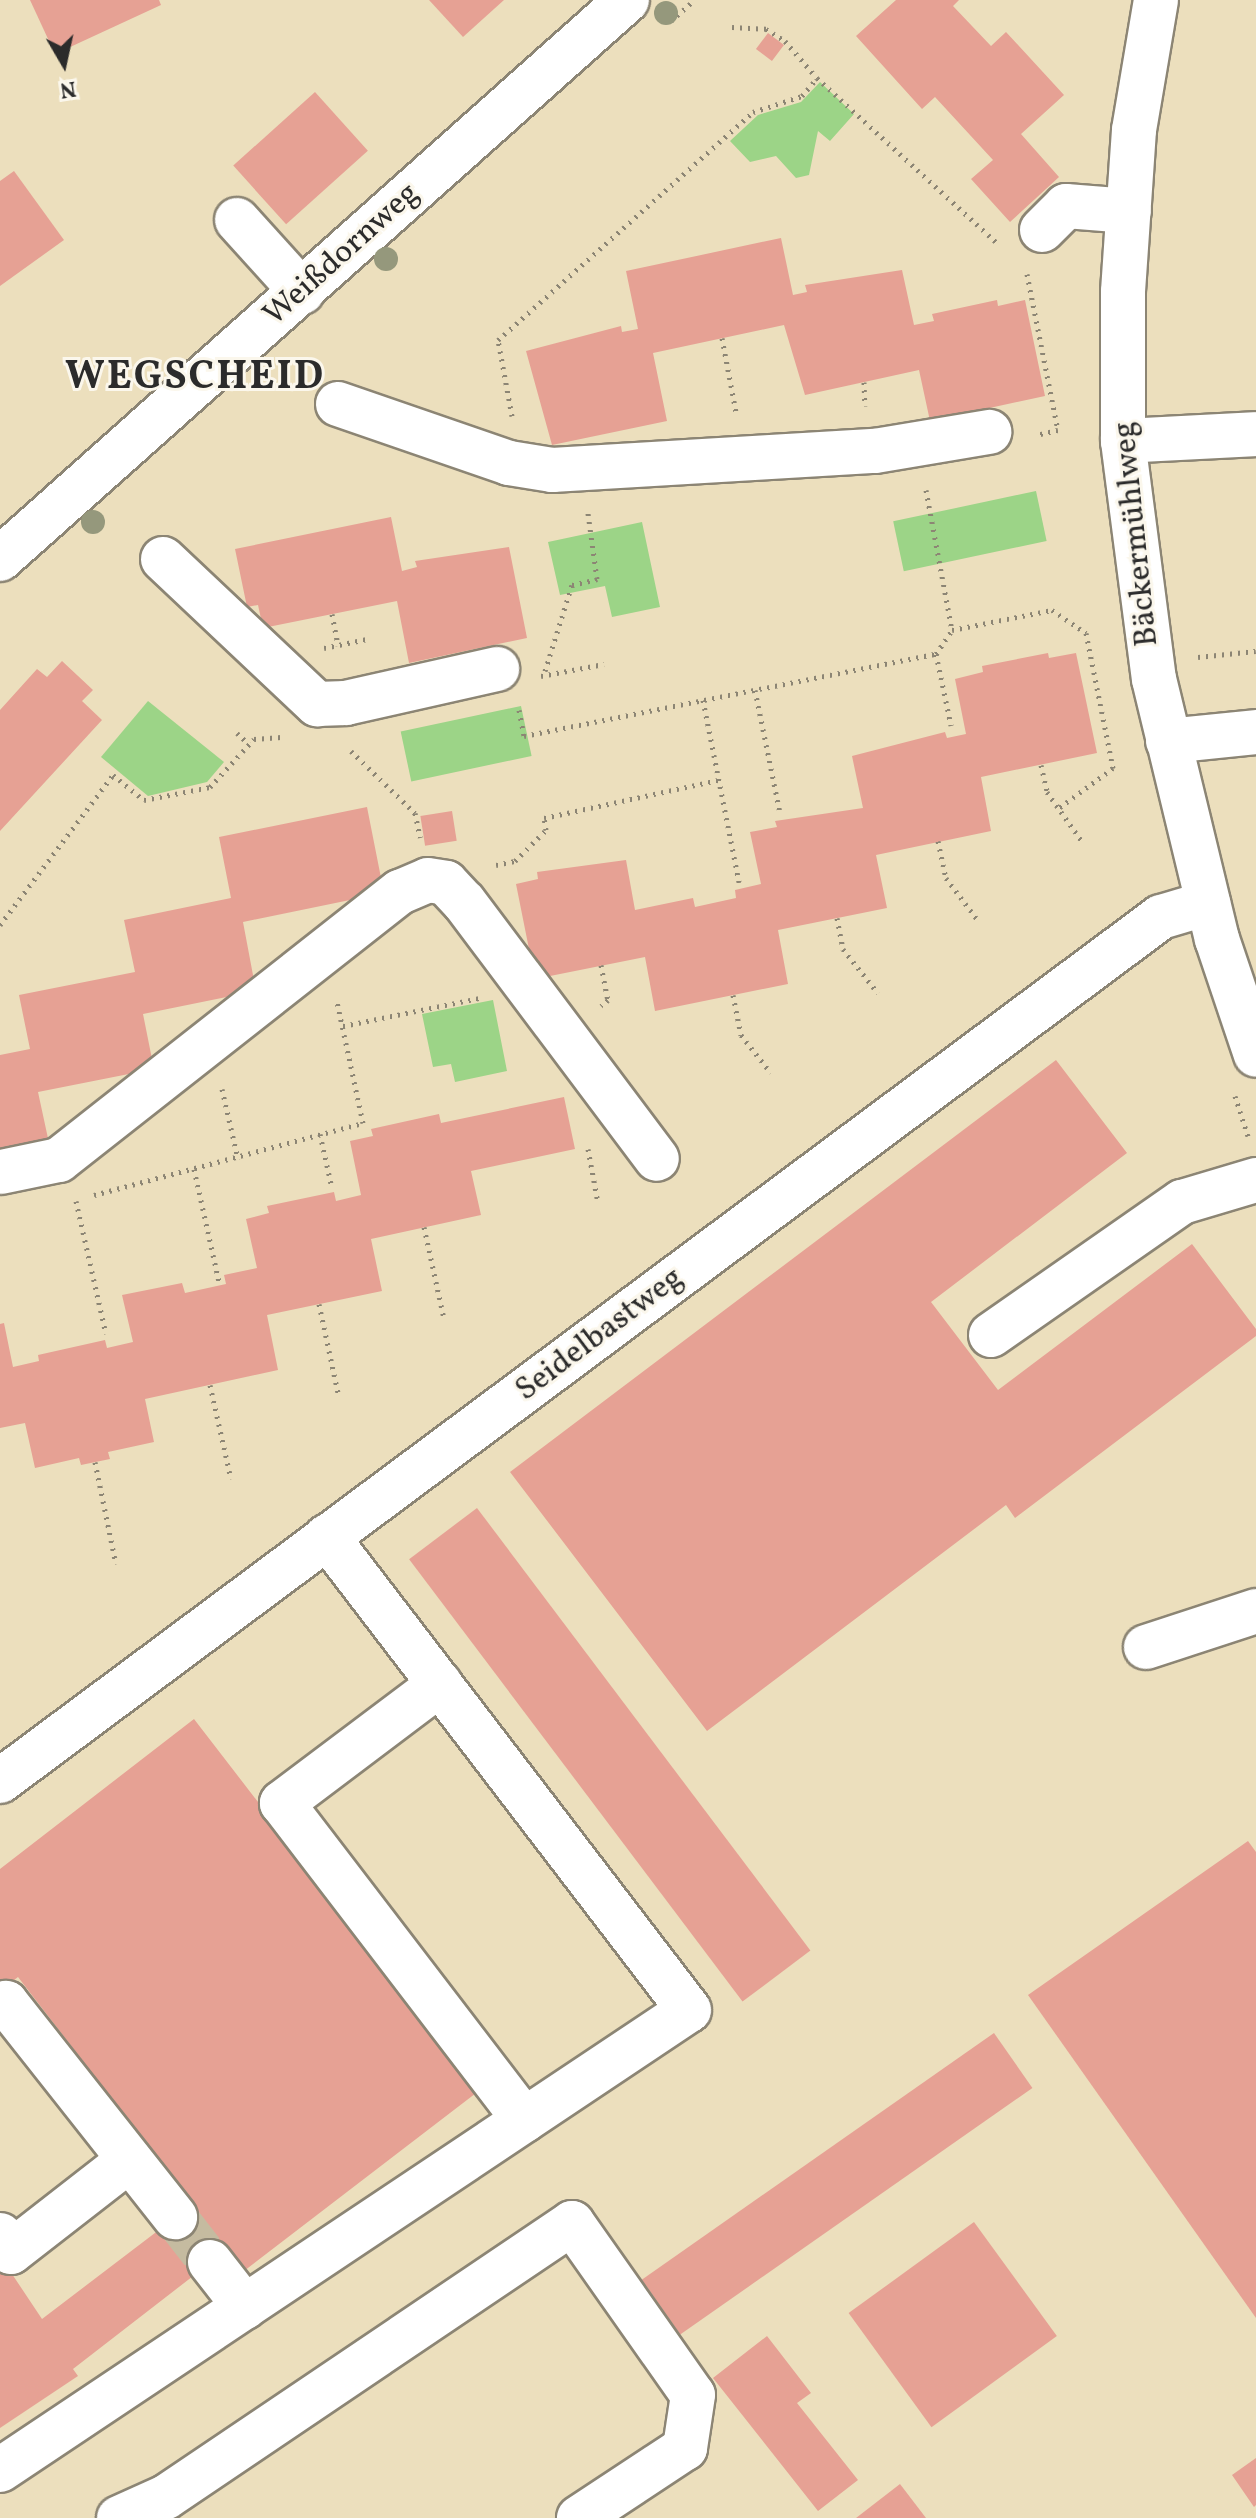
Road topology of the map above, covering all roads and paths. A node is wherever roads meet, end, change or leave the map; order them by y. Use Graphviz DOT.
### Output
graph roads {
  1 [pos="627,0"];
  2 [pos="1156,0"];
  3 [pos="732,27"];
  4 [pos="817,78"];
  5 [pos="1129,211"];
  6 [pos="237,220"];
  7 [pos="1003,248"];
  8 [pos="1034,250"];
  9 [pos="302,292"];
  10 [pos="722,338"];
  11 [pos="338,404"];
  12 [pos="1054,409"];
  13 [pos="989,432"];
  14 [pos="1256,434"];
  15 [pos="1123,441"];
  16 [pos="917,446"];
  17 [pos="746,460"];
  18 [pos="521,464"];
  19 [pos="588,471"];
  20 [pos="7,537"];
  21 [pos="163,559"];
  22 [pos="332,614"];
  23 [pos="952,630"];
  24 [pos="338,645"];
  25 [pos="1256,651"];
  26 [pos="936,654"];
  27 [pos="1193,658"];
  28 [pos="544,676"];
  29 [pos="507,682"];
  30 [pos="755,690"];
  31 [pos="703,700"];
  32 [pos="325,719"];
  33 [pos="951,725"];
  34 [pos="1256,732"];
  35 [pos="237,733"];
  36 [pos="1168,741"];
  37 [pos="249,744"];
  38 [pos="1041,765"];
  39 [pos="719,780"];
  40 [pos="1059,808"];
  41 [pos="780,813"];
  42 [pos="1081,840"];
  43 [pos="938,841"];
  44 [pos="437,882"];
  45 [pos="739,882"];
  46 [pos="1208,903"];
  47 [pos="837,918"];
  48 [pos="977,919"];
  49 [pos="0,925"];
  50 [pos="326,950"];
  51 [pos="528,988"];
  52 [pos="878,993"];
  53 [pos="733,995"];
  54 [pos="343,1026"];
  55 [pos="1256,1055"];
  56 [pos="177,1067"];
  57 [pos="771,1073"];
  58 [pos="320,1134"];
  59 [pos="238,1159"];
  60 [pos="657,1159"];
  61 [pos="194,1169"];
  62 [pos="1,1172"];
  63 [pos="1256,1180"];
  64 [pos="332,1188"];
  65 [pos="76,1200"];
  66 [pos="61,1203"];
  67 [pos="424,1227"];
  68 [pos="219,1282"];
  69 [pos="319,1304"];
  70 [pos="444,1319"];
  71 [pos="106,1334"];
  72 [pos="991,1335"];
  73 [pos="210,1385"];
  74 [pos="339,1397"];
  75 [pos="95,1462"];
  76 [pos="231,1479"];
  77 [pos="327,1537"];
  78 [pos="116,1564"];
  79 [pos="1256,1611"];
  80 [pos="1146,1647"];
  81 [pos="440,1684"];
  82 [pos="0,1781"];
  83 [pos="0,2008"];
  84 [pos="524,2120"];
  85 [pos="129,2160"];
  86 [pos="175,2217"];
  87 [pos="0,2235"];
  88 [pos="210,2262"];
  89 [pos="245,2307"];
  90 [pos="0,2470"];
  91 [pos="119,2518"];
  92 [pos="579,2518"];
  1 -- 9 [label="street, Weißdornweg"];
  2 -- 5 [label="street, Bäckermühlweg"];
  3 -- 4 [label="path"];
  4 -- 7 [label="path"];
  4 -- 18 [label="path"];
  5 -- 8 [label="street"];
  5 -- 15 [label="street, Bäckermühlweg"];
  6 -- 9 [label="street"];
  8 -- 12 [label="path"];
  9 -- 20 [label="street, Weißdornweg"];
  10 -- 17 [label="path"];
  11 -- 18 [label="street"];
  13 -- 16 [label="street"];
  14 -- 15 [label="street"];
  15 -- 36 [label="street, Bäckermühlweg"];
  16 -- 17 [label="street"];
  16 -- 23 [label="path"];
  17 -- 19 [label="street"];
  18 -- 19 [label="street"];
  19 -- 28 [label="path"];
  21 -- 32 [label="street"];
  22 -- 24 [label="path"];
  23 -- 26 [label="path"];
  23 -- 40 [label="path"];
  25 -- 27 [label="path"];
  26 -- 30 [label="path"];
  26 -- 33 [label="path"];
  29 -- 31 [label="path"];
  29 -- 32 [label="street"];
  30 -- 31 [label="path"];
  30 -- 41 [label="path"];
  31 -- 39 [label="path"];
  32 -- 37 [label="path"];
  32 -- 44 [label="path"];
  34 -- 36 [label="street"];
  35 -- 37 [label="path"];
  36 -- 46 [label="street, Bäckermühlweg"];
  37 -- 49 [label="path"];
  38 -- 40 [label="path"];
  39 -- 44 [label="path"];
  39 -- 45 [label="path"];
  40 -- 42 [label="path"];
  43 -- 48 [label="path"];
  44 -- 50 [label="street"];
  44 -- 51 [label="street"];
  46 -- 55 [label="street, Bäckermühlweg"];
  46 -- 77 [label="street, Seidelbastweg"];
  47 -- 52 [label="path"];
  50 -- 54 [label="path"];
  50 -- 56 [label="street"];
  51 -- 54 [label="path"];
  51 -- 60 [label="street"];
  53 -- 57 [label="path"];
  54 -- 58 [label="path"];
  56 -- 59 [label="path"];
  56 -- 62 [label="street"];
  58 -- 59 [label="path"];
  58 -- 64 [label="path"];
  59 -- 61 [label="path"];
  61 -- 65 [label="path"];
  61 -- 68 [label="path"];
  63 -- 72 [label="street"];
  65 -- 66 [label="path"];
  65 -- 71 [label="path"];
  67 -- 70 [label="path"];
  69 -- 74 [label="path"];
  73 -- 76 [label="path"];
  75 -- 78 [label="path"];
  77 -- 81 [label="street"];
  77 -- 82 [label="street, Seidelbastweg"];
  79 -- 80 [label="street"];
  81 -- 84 [label="street"];
  81 -- 84 [label="street"];
  83 -- 85 [label="street"];
  84 -- 89 [label="street"];
  85 -- 86 [label="street"];
  85 -- 87 [label="street"];
  88 -- 89 [label="street"];
  89 -- 90 [label="street"];
  91 -- 92 [label="street"];
}
